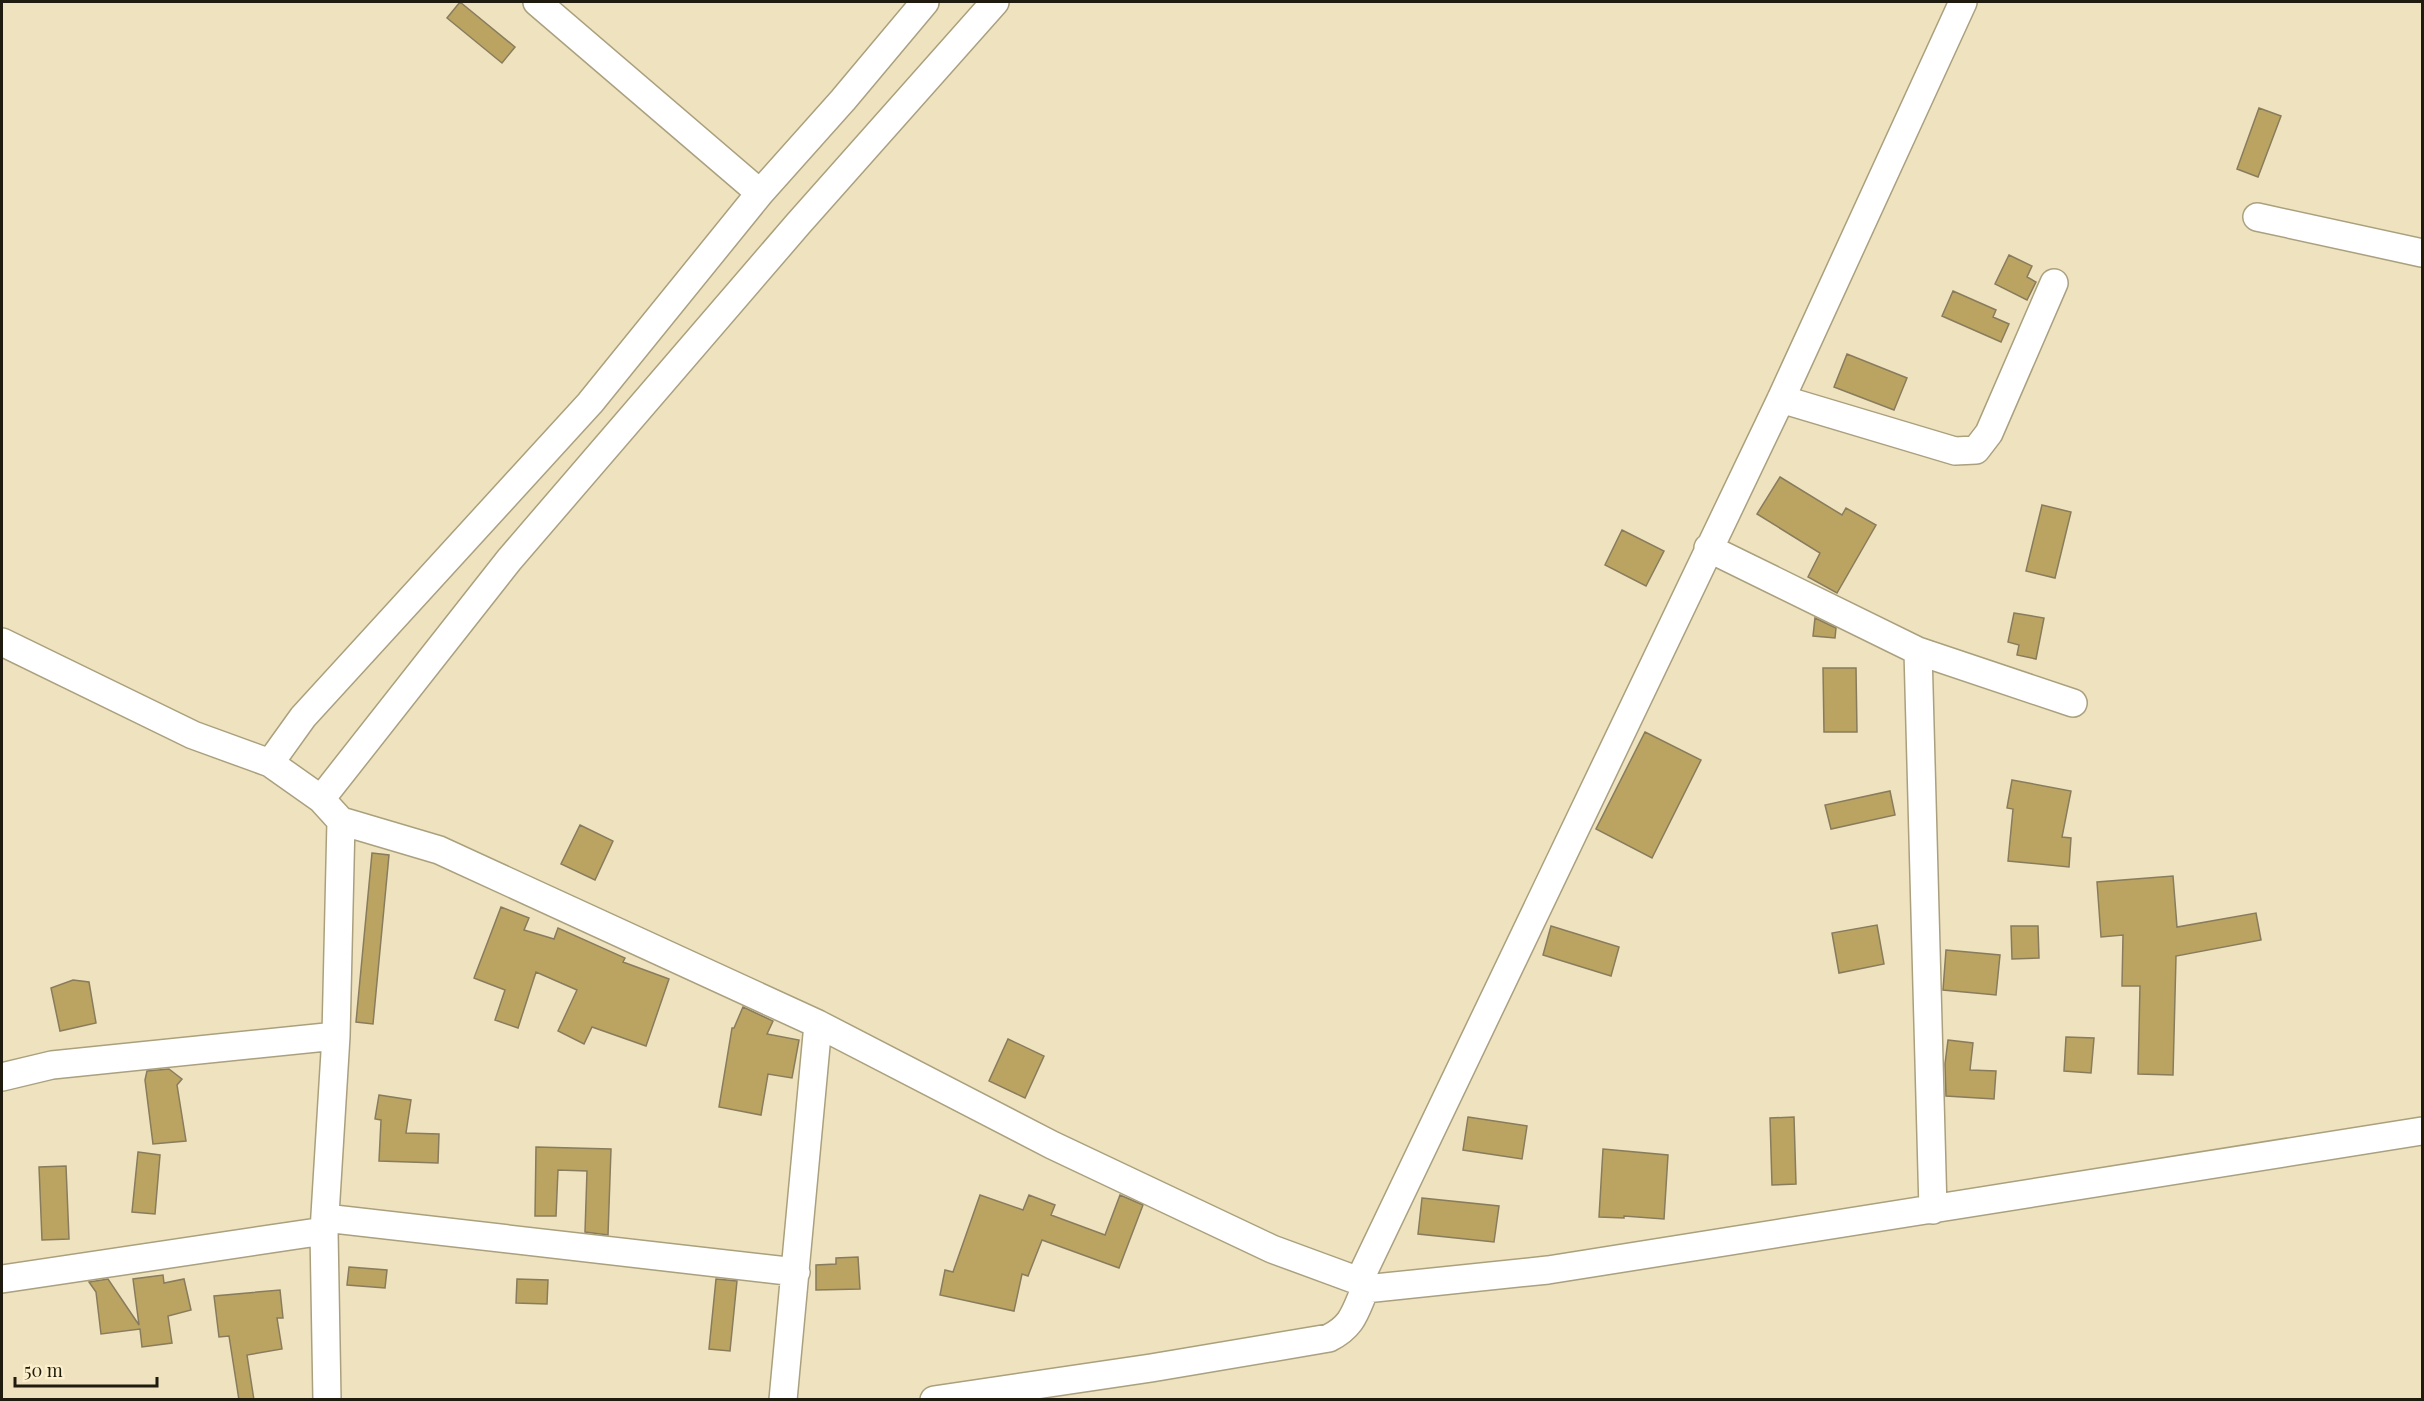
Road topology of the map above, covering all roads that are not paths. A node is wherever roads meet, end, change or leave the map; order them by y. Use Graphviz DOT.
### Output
graph roads {
  1 [pos="537,2"];
  2 [pos="925,2"];
  3 [pos="995,2"];
  4 [pos="1963,2"];
  5 [pos="760,193"];
  6 [pos="2257,217"];
  7 [pos="2422,253"];
  8 [pos="2054,284"];
  9 [pos="1780,399"];
  10 [pos="1708,548"];
  11 [pos="2,642"];
  12 [pos="1918,651"];
  13 [pos="2073,703"];
  14 [pos="270,763"];
  15 [pos="321,799"];
  16 [pos="341,821"];
  17 [pos="818,1024"];
  18 [pos="336,1036"];
  19 [pos="2,1077"];
  20 [pos="2422,1131"];
  21 [pos="1933,1210"];
  22 [pos="325,1225"];
  23 [pos="796,1272"];
  24 [pos="2,1279"];
  25 [pos="1362,1285"];
  26 [pos="327,1400"];
  27 [pos="783,1400"];
  28 [pos="934,1400"];
  1 -- 5 [label="street"];
  2 -- 5 [label="street"];
  3 -- 15 [label="street"];
  4 -- 9 [label="street"];
  5 -- 14 [label="street"];
  6 -- 7 [label="street"];
  8 -- 9 [label="street"];
  9 -- 10 [label="street"];
  10 -- 12 [label="street"];
  10 -- 25 [label="street"];
  11 -- 14 [label="street"];
  12 -- 13 [label="street"];
  12 -- 21 [label="street"];
  14 -- 15 [label="street"];
  15 -- 16 [label="street"];
  16 -- 17 [label="street"];
  16 -- 18 [label="street"];
  17 -- 23 [label="street"];
  17 -- 25 [label="street"];
  18 -- 19 [label="street"];
  18 -- 22 [label="street"];
  20 -- 21 [label="street"];
  21 -- 25 [label="street"];
  22 -- 23 [label="street"];
  22 -- 24 [label="street"];
  22 -- 26 [label="street"];
  23 -- 27 [label="street"];
  25 -- 28 [label="street"];
}
